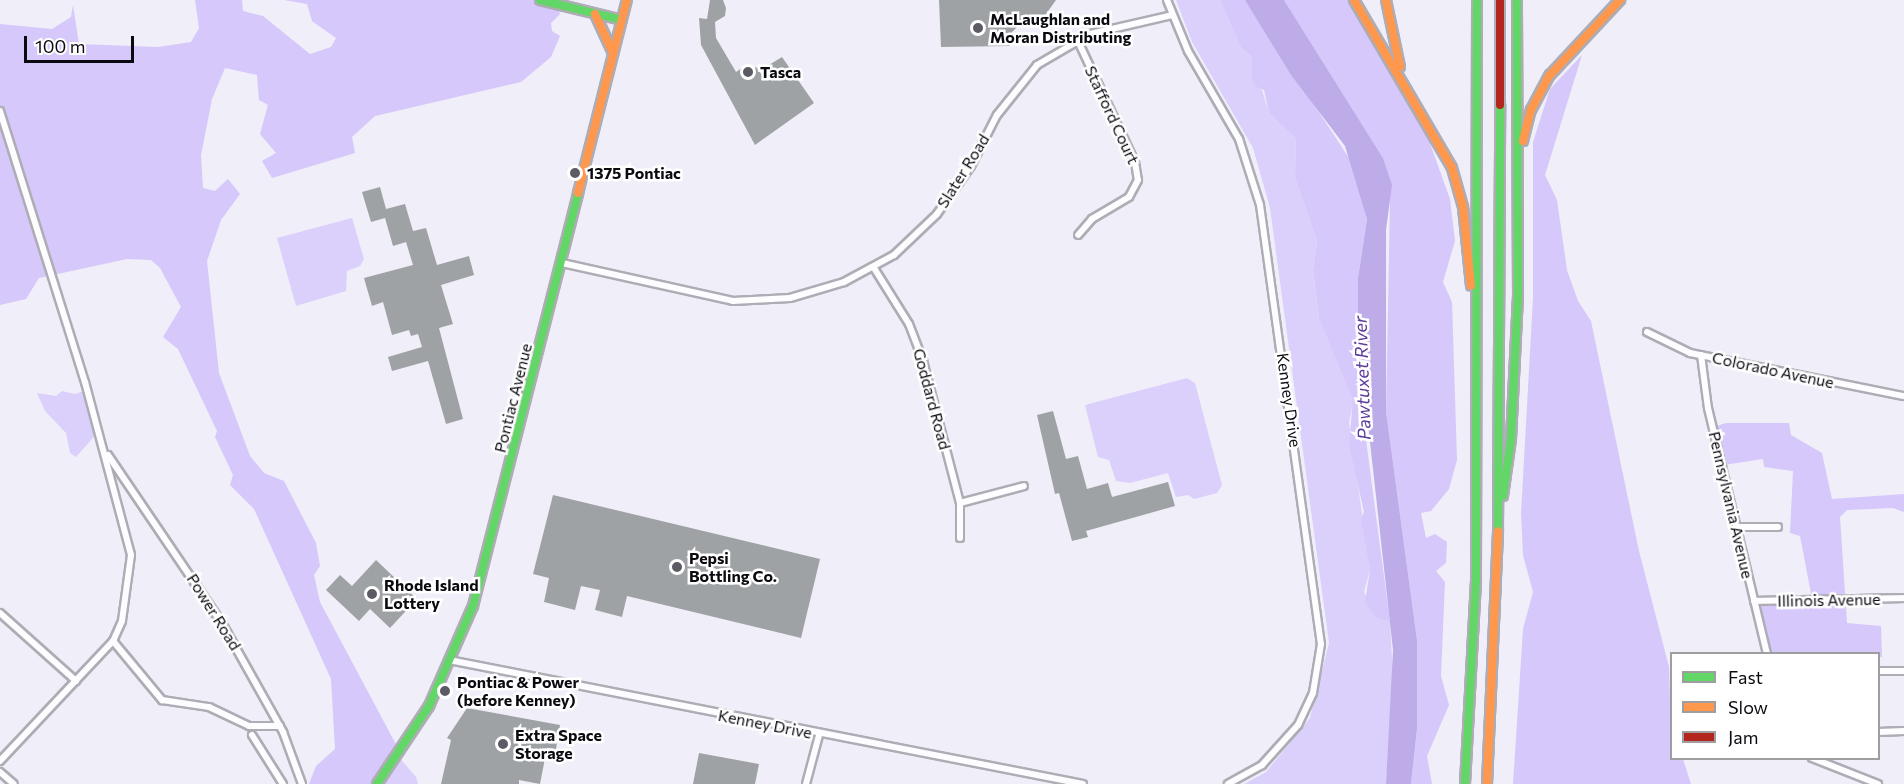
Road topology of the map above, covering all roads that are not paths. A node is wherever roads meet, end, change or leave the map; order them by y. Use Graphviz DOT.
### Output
graph roads {
  1 [pos="540,0"];
  2 [pos="627,0"];
  3 [pos="1167,0"];
  4 [pos="1354,0"];
  5 [pos="1386,0"];
  6 [pos="1477,0"];
  7 [pos="1500,0"];
  8 [pos="1517,0"];
  9 [pos="1620,0"];
  10 [pos="595,14"];
  11 [pos="1172,15"];
  12 [pos="622,21"];
  13 [pos="1077,39"];
  14 [pos="614,53"];
  15 [pos="0,111"];
  16 [pos="1427,120"];
  17 [pos="1519,192"];
  18 [pos="1078,235"];
  19 [pos="562,264"];
  20 [pos="874,268"];
  21 [pos="1647,332"];
  22 [pos="1477,352"];
  23 [pos="1701,355"];
  24 [pos="1904,396"];
  25 [pos="105,451"];
  26 [pos="1024,486"];
  27 [pos="960,503"];
  28 [pos="1498,520"];
  29 [pos="1737,527"];
  30 [pos="1778,527"];
  31 [pos="960,538"];
  32 [pos="1904,598"];
  33 [pos="1754,601"];
  34 [pos="0,613"];
  35 [pos="113,641"];
  36 [pos="1767,652"];
  37 [pos="449,660"];
  38 [pos="1880,671"];
  39 [pos="1904,671"];
  40 [pos="76,681"];
  41 [pos="280,726"];
  42 [pos="1904,731"];
  43 [pos="1880,732"];
  44 [pos="252,735"];
  45 [pos="819,735"];
  46 [pos="1815,760"];
  47 [pos="0,761"];
  48 [pos="0,772"];
  49 [pos="379,780"];
  50 [pos="14,784"];
  51 [pos="283,784"];
  52 [pos="302,784"];
  53 [pos="806,784"];
  54 [pos="1083,784"];
  55 [pos="1228,784"];
  56 [pos="1465,784"];
  57 [pos="1487,784"];
  58 [pos="1878,784"];
  1 -- 10 [label="main road"];
  2 -- 12 [label="main road, Pontiac Avenue"];
  3 -- 11 [label="street, Kenney Drive"];
  4 -- 16 [label="main road"];
  5 -- 16 [label="main road"];
  6 -- 22 [label="main road"];
  7 -- 28 [label="main road"];
  8 -- 17 [label="main road"];
  9 -- 17 [label="main road"];
  10 -- 12 [label="main road"];
  10 -- 14 [label="main road"];
  11 -- 13 [label="street, Slater Road"];
  11 -- 55 [label="street, Kenney Drive"];
  12 -- 14 [label="main road, Pontiac Avenue"];
  13 -- 18 [label="street, Stafford Court"];
  13 -- 20 [label="street, Slater Road"];
  14 -- 19 [label="main road, Pontiac Avenue"];
  15 -- 25 [label="street, Power Road"];
  16 -- 22 [label="main road"];
  17 -- 28 [label="main road"];
  19 -- 20 [label="street, Slater Road"];
  19 -- 37 [label="main road, Pontiac Avenue"];
  20 -- 27 [label="street, Goddard Road"];
  21 -- 23 [label="street, Colorado Avenue"];
  22 -- 56 [label="main road"];
  23 -- 24 [label="street, Colorado Avenue"];
  23 -- 29 [label="street, Pennsylvania Avenue"];
  25 -- 35 [label="street, Power Road"];
  25 -- 41 [label="street, Power Road"];
  26 -- 27 [label="street"];
  27 -- 31 [label="street, Goddard Road"];
  28 -- 57 [label="main road"];
  29 -- 30 [label="street"];
  29 -- 33 [label="street, Pennsylvania Avenue"];
  32 -- 33 [label="street, Illinois Avenue"];
  33 -- 36 [label="street, Pennsylvania Avenue"];
  34 -- 40 [label="street"];
  35 -- 40 [label="street, Power Road"];
  35 -- 41 [label="street"];
  37 -- 45 [label="street, Kenney Drive"];
  37 -- 49 [label="main road, Pontiac Avenue"];
  38 -- 39 [label="street"];
  40 -- 47 [label="street, Power Road"];
  41 -- 52 [label="street, Power Road"];
  42 -- 43 [label="street"];
  44 -- 51 [label="street"];
  45 -- 53 [label="street"];
  45 -- 54 [label="street, Kenney Drive"];
  46 -- 58 [label="street"];
  48 -- 50 [label="street"];
}
